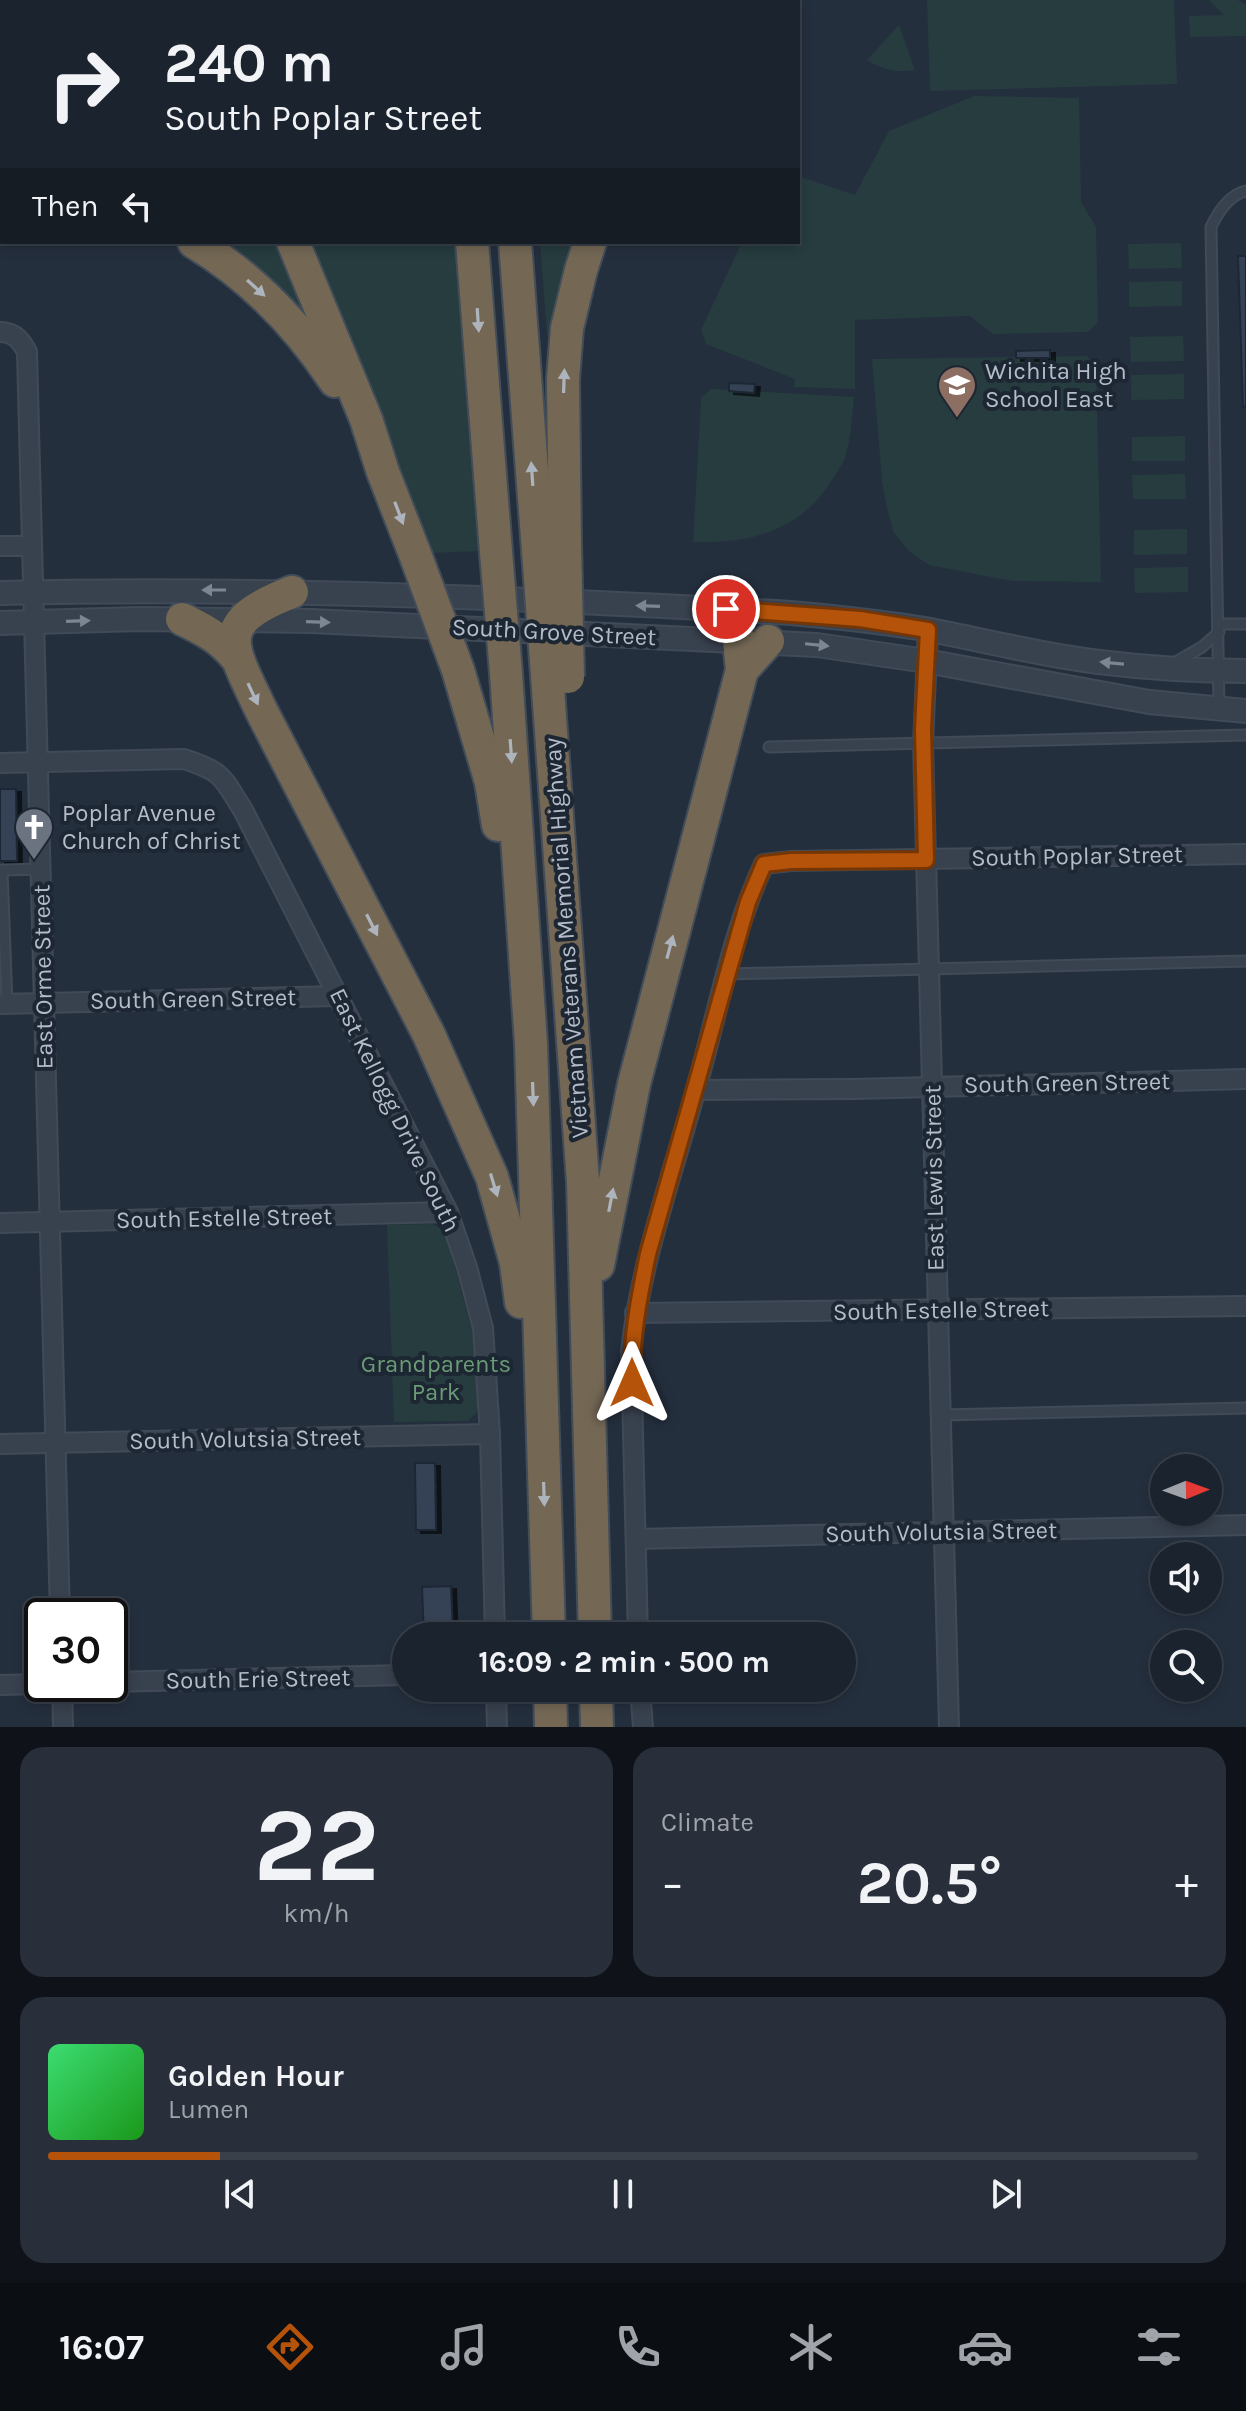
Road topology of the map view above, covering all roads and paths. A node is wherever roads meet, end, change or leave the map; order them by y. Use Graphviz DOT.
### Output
graph roads {
  1 [pos="1246,191"];
  2 [pos="197,244"];
  3 [pos="294,244"];
  4 [pos="472,244"];
  5 [pos="515,244"];
  6 [pos="589,244"];
  7 [pos="0,332"];
  8 [pos="383,472"];
  9 [pos="0,546"];
  10 [pos="32,546"];
  11 [pos="552,547"];
  12 [pos="34,592"];
  13 [pos="292,592"];
  14 [pos="0,593"];
  15 [pos="726,609"];
  16 [pos="182,619"];
  17 [pos="240,620"];
  18 [pos="34,622"];
  19 [pos="0,623"];
  20 [pos="1246,624"];
  21 [pos="1218,628"];
  22 [pos="928,630"];
  23 [pos="750,650"];
  24 [pos="235,656"];
  25 [pos="926,661"];
  26 [pos="1163,668"];
  27 [pos="1219,671"];
  28 [pos="1246,671"];
  29 [pos="1219,709"];
  30 [pos="1246,711"];
  31 [pos="1246,735"];
  32 [pos="923,744"];
  33 [pos="769,747"];
  34 [pos="38,762"];
  35 [pos="0,763"];
  36 [pos="1246,854"];
  37 [pos="926,860"];
  38 [pos="41,869"];
  39 [pos="1,870"];
  40 [pos="1246,961"];
  41 [pos="929,969"];
  42 [pos="728,974"];
  43 [pos="338,996"];
  44 [pos="44,1003"];
  45 [pos="3,1004"];
  46 [pos="531,1044"];
  47 [pos="1246,1079"];
  48 [pos="932,1087"];
  49 [pos="696,1090"];
  50 [pos="448,1212"];
  51 [pos="50,1222"];
  52 [pos="0,1223"];
  53 [pos="1246,1306"];
  54 [pos="938,1311"];
  55 [pos="635,1313"];
  56 [pos="588,1388"];
  57 [pos="1246,1408"];
  58 [pos="941,1415"];
  59 [pos="490,1434"];
  60 [pos="56,1443"];
  61 [pos="0,1444"];
  62 [pos="543,1448"];
  63 [pos="1246,1525"];
  64 [pos="944,1532"];
  65 [pos="636,1539"];
  66 [pos="60,1598"];
  67 [pos="495,1622"];
  68 [pos="549,1622"];
  69 [pos="595,1622"];
  70 [pos="638,1622"];
  71 [pos="392,1675"];
  72 [pos="128,1682"];
  73 [pos="24,1684"];
  74 [pos="0,1685"];
  75 [pos="62,1702"];
  76 [pos="496,1702"];
  77 [pos="550,1702"];
  78 [pos="641,1702"];
  79 [pos="63,1727"];
  80 [pos="497,1727"];
  81 [pos="551,1727"];
  82 [pos="643,1727"];
  83 [pos="949,1727"];
  1 -- 21 [label="lane"];
  2 -- 8 [label="highway, one-way"];
  3 -- 8 [label="highway"];
  4 -- 46 [label="highway, Vietnam Veterans Memorial Highway, one-way, bridge"];
  11 -- 5 [label="highway, one-way"];
  11 -- 6 [label="highway, one-way"];
  7 -- 10 [label="street, East Orme Street"];
  8 -- 46 [label="highway, one-way, bridge"];
  9 -- 10 [label="street"];
  10 -- 12 [label="street, East Orme Street"];
  11 -- 56 [label="highway, Vietnam Veterans Memorial Highway, bridge"];
  13 -- 12 [label="street, South Grove Street, one-way"];
  12 -- 14 [label="street, South Grove Street"];
  12 -- 18 [label="street, East Orme Street"];
  15 -- 13 [label="street, South Grove Street, one-way"];
  13 -- 17 [label="highway"];
  15 -- 22 [label="street, South Grove Street"];
  15 -- 23 [label="highway"];
  16 -- 17 [label="street, South Grove Street"];
  18 -- 16 [label="street, South Grove Street, one-way"];
  16 -- 24 [label="highway"];
  17 -- 23 [label="street, South Grove Street, one-way"];
  17 -- 24 [label="highway"];
  18 -- 19 [label="street, South Grove Street"];
  18 -- 34 [label="street, East Orme Street"];
  20 -- 21 [label="lane"];
  21 -- 26 [label="lane"];
  21 -- 27 [label="lane"];
  22 -- 25 [label="street, East Lewis Street"];
  26 -- 22 [label="street, South Grove Street, one-way"];
  23 -- 25 [label="street, South Grove Street, one-way"];
  56 -- 23 [label="highway, one-way"];
  24 -- 62 [label="highway, one-way"];
  25 -- 29 [label="street, South Grove Street"];
  25 -- 32 [label="street, East Lewis Street"];
  26 -- 27 [label="street, South Grove Street"];
  27 -- 28 [label="street, South Grove Street"];
  27 -- 29 [label="lane"];
  29 -- 30 [label="street, South Grove Street"];
  31 -- 32 [label="lane"];
  32 -- 33 [label="lane"];
  32 -- 37 [label="street, East Lewis Street"];
  34 -- 35 [label="street"];
  34 -- 38 [label="street, East Orme Street"];
  34 -- 43 [label="street, East Kellogg Drive South"];
  36 -- 37 [label="street, South Poplar Street"];
  37 -- 41 [label="street, East Lewis Street"];
  37 -- 42 [label="street, South Poplar Street"];
  38 -- 39 [label="lane"];
  38 -- 44 [label="street, East Orme Street"];
  39 -- 45 [label="lane"];
  40 -- 41 [label="lane"];
  41 -- 42 [label="lane"];
  41 -- 48 [label="street, East Lewis Street"];
  42 -- 49 [label="street"];
  43 -- 44 [label="street, South Green Street"];
  43 -- 50 [label="street, East Kellogg Drive South"];
  44 -- 45 [label="street, South Green Street"];
  44 -- 51 [label="street, East Orme Street"];
  46 -- 62 [label="highway, Vietnam Veterans Memorial Highway, one-way"];
  47 -- 48 [label="street, South Green Street"];
  48 -- 49 [label="street, South Green Street"];
  48 -- 54 [label="street, East Lewis Street"];
  49 -- 55 [label="street"];
  50 -- 51 [label="street, South Estelle Street"];
  50 -- 59 [label="street, East Kellogg Drive South"];
  51 -- 52 [label="street, South Estelle Street"];
  51 -- 60 [label="street, East Orme Street"];
  53 -- 54 [label="street, South Estelle Street"];
  54 -- 55 [label="street, South Estelle Street"];
  54 -- 58 [label="street, East Lewis Street"];
  55 -- 65 [label="street"];
  56 -- 69 [label="highway, Vietnam Veterans Memorial Highway"];
  57 -- 58 [label="lane"];
  58 -- 64 [label="street, East Lewis Street"];
  59 -- 60 [label="street, South Volutsia Street"];
  59 -- 67 [label="street, East Kellogg Drive South"];
  60 -- 61 [label="street, South Volutsia Street"];
  60 -- 66 [label="street, East Orme Street"];
  62 -- 68 [label="highway, Vietnam Veterans Memorial Highway, one-way"];
  63 -- 64 [label="street, South Volutsia Street"];
  64 -- 65 [label="street, South Volutsia Street"];
  64 -- 83 [label="street, East Lewis Street"];
  65 -- 70 [label="street"];
  71 -- 72 [label="street, South Erie Street"];
  73 -- 74 [label="street"];
  75 -- 79 [label="street"];
  76 -- 80 [label="street"];
  77 -- 81 [label="highway"];
  78 -- 82 [label="street"];
}
